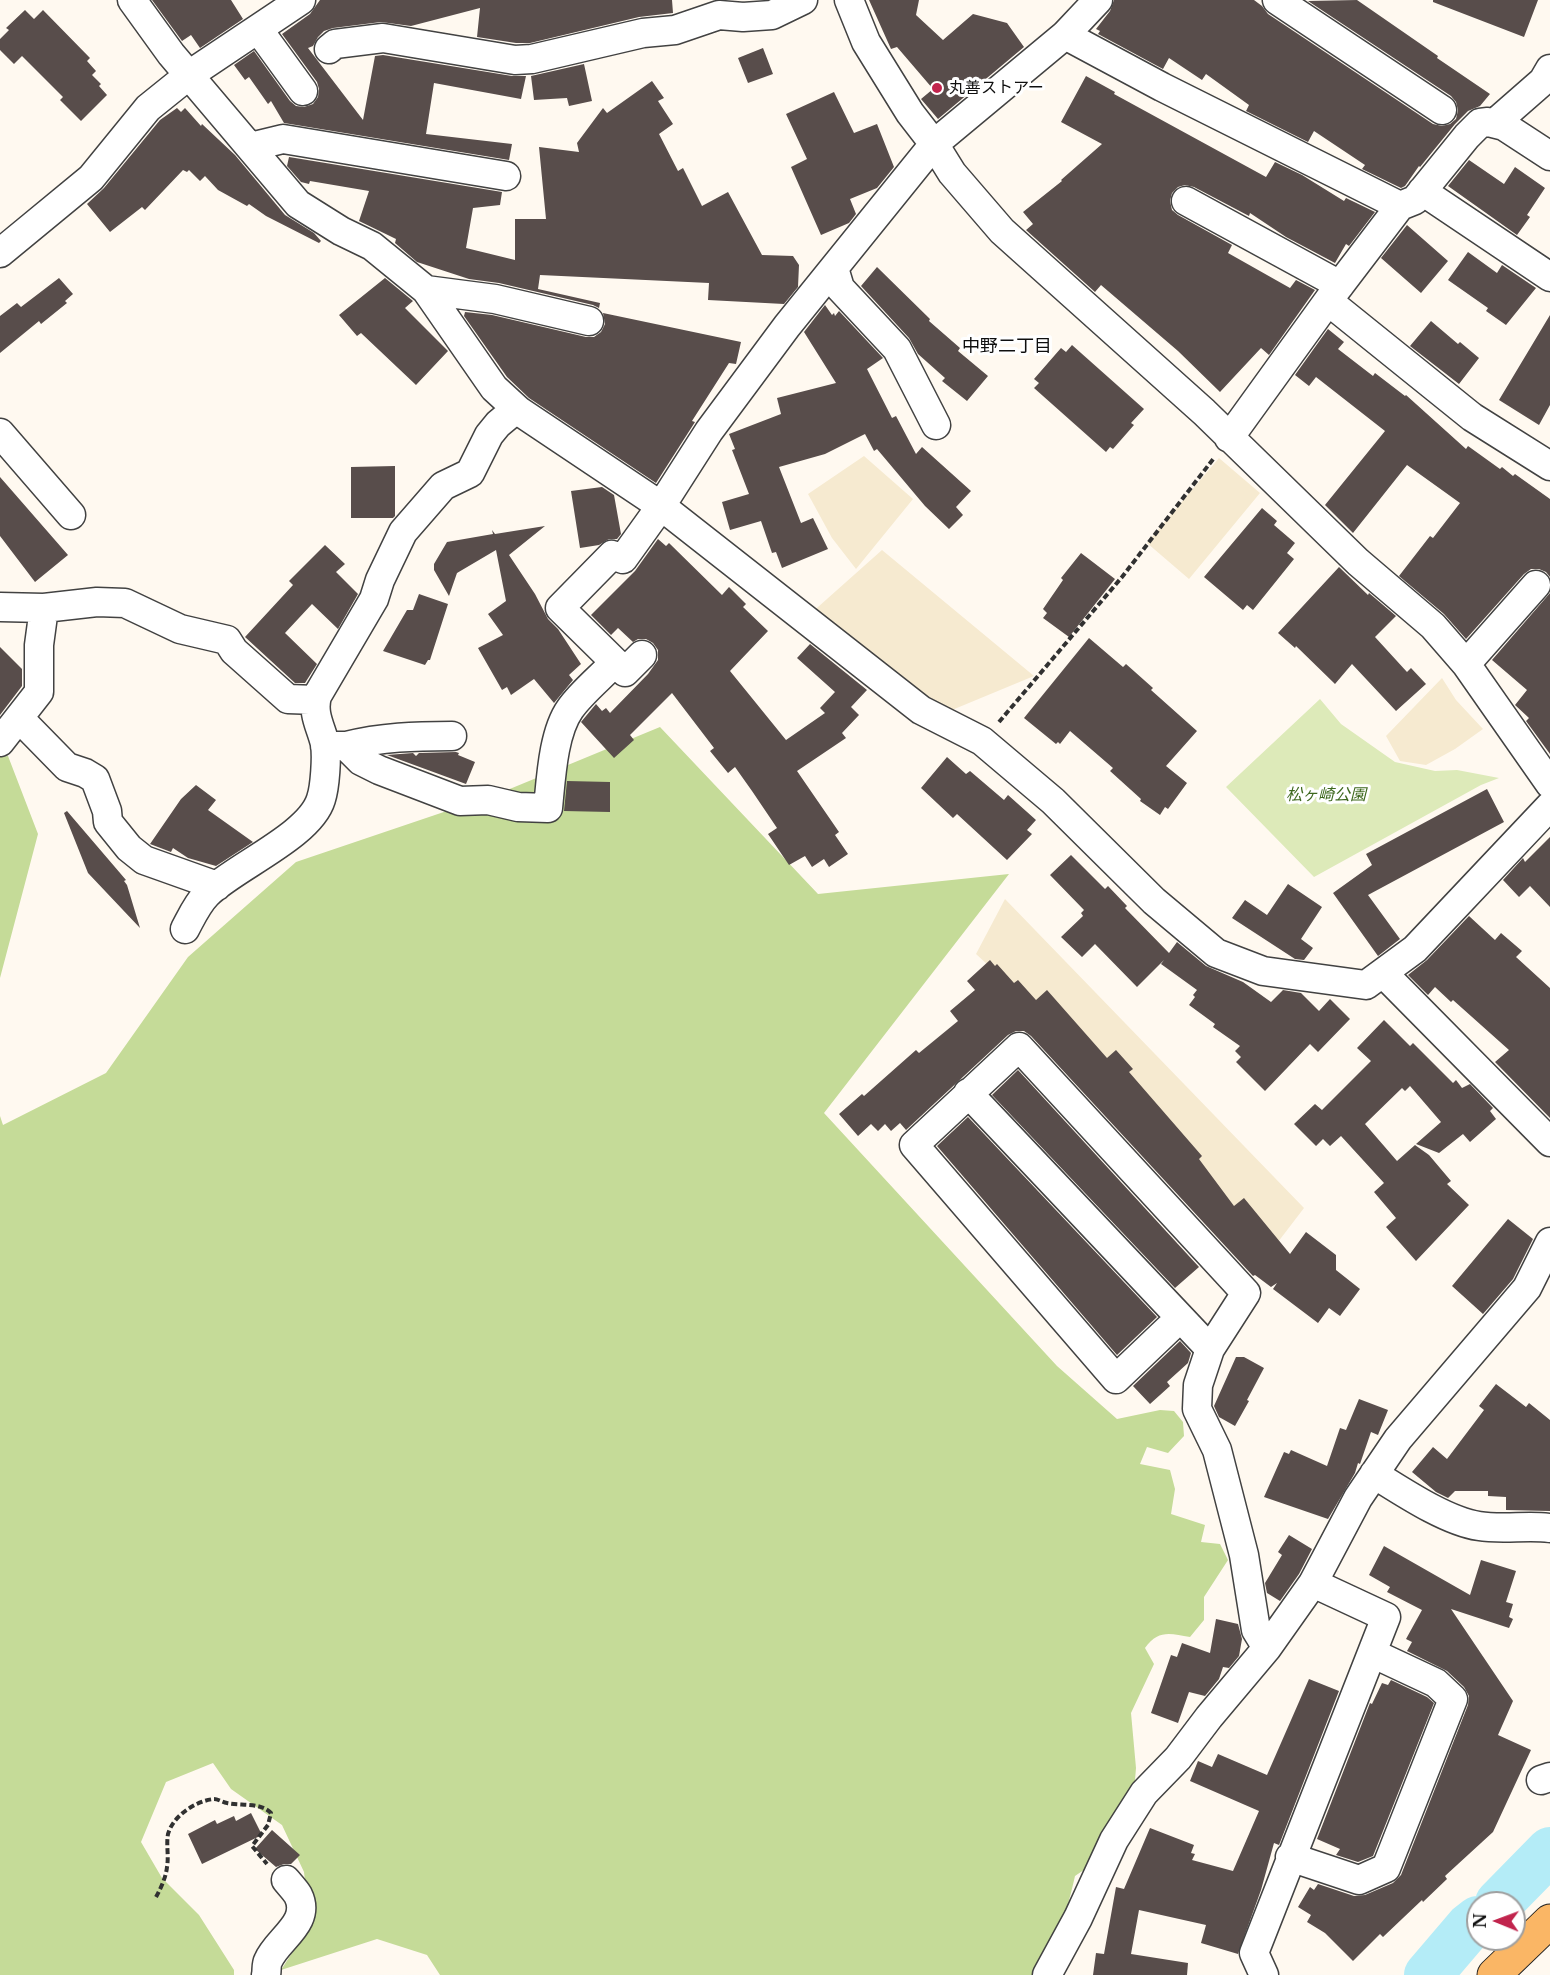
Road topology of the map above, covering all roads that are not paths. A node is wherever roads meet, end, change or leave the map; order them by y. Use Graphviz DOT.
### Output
graph roads {
  1 [pos="132,0"];
  2 [pos="301,0"];
  3 [pos="803,0"];
  4 [pos="849,0"];
  5 [pos="1098,0"];
  6 [pos="1276,0"];
  7 [pos="743,9"];
  8 [pos="258,29"];
  9 [pos="1065,35"];
  10 [pos="329,49"];
  11 [pos="1550,69"];
  12 [pos="189,75"];
  13 [pos="303,91"];
  14 [pos="1442,110"];
  15 [pos="1495,123"];
  16 [pos="934,144"];
  17 [pos="250,147"];
  18 [pos="1550,156"];
  19 [pos="506,176"];
  20 [pos="1411,199"];
  21 [pos="1186,201"];
  22 [pos="0,253"];
  23 [pos="834,268"];
  24 [pos="1550,277"];
  25 [pos="426,290"];
  26 [pos="1334,293"];
  27 [pos="589,321"];
  28 [pos="516,409"];
  29 [pos="936,425"];
  30 [pos="0,433"];
  31 [pos="1229,438"];
  32 [pos="1550,466"];
  33 [pos="661,506"];
  34 [pos="71,515"];
  35 [pos="1536,585"];
  36 [pos="0,607"];
  37 [pos="44,608"];
  38 [pos="642,655"];
  39 [pos="615,662"];
  40 [pos="1466,664"];
  41 [pos="316,700"];
  42 [pos="19,718"];
  43 [pos="452,736"];
  44 [pos="0,742"];
  45 [pos="336,746"];
  46 [pos="1550,784"];
  47 [pos="1550,806"];
  48 [pos="216,886"];
  49 [pos="185,929"];
  50 [pos="1383,973"];
  51 [pos="968,1093"];
  52 [pos="1550,1142"];
  53 [pos="1550,1242"];
  54 [pos="1180,1318"];
  55 [pos="1210,1349"];
  56 [pos="1374,1474"];
  57 [pos="1550,1528"];
  58 [pos="1313,1583"];
  59 [pos="1267,1648"];
  60 [pos="1372,1653"];
  61 [pos="1290,1857"];
  62 [pos="286,1880"];
  63 [pos="1550,1921"];
  64 [pos="266,1975"];
  65 [pos="1047,1975"];
  66 [pos="1264,1975"];
  67 [pos="1494,1975"];
  1 -- 12 [label="street"];
  2 -- 8 [label="street"];
  3 -- 7 [label="street"];
  4 -- 16 [label="street"];
  5 -- 9 [label="street"];
  6 -- 14 [label="street"];
  7 -- 10 [label="street"];
  8 -- 12 [label="street"];
  8 -- 13 [label="street"];
  9 -- 16 [label="street"];
  9 -- 20 [label="street"];
  11 -- 15 [label="street"];
  12 -- 17 [label="street"];
  12 -- 22 [label="street"];
  15 -- 18 [label="street"];
  15 -- 20 [label="street"];
  16 -- 23 [label="street"];
  16 -- 31 [label="street"];
  17 -- 19 [label="street"];
  17 -- 25 [label="street"];
  20 -- 24 [label="street"];
  20 -- 26 [label="street"];
  21 -- 26 [label="street"];
  23 -- 29 [label="street"];
  23 -- 33 [label="street"];
  25 -- 27 [label="street"];
  25 -- 28 [label="street"];
  26 -- 31 [label="street"];
  26 -- 32 [label="street"];
  28 -- 33 [label="street"];
  28 -- 41 [label="street"];
  30 -- 34 [label="street"];
  31 -- 40 [label="street"];
  33 -- 39 [label="street"];
  33 -- 50 [label="street"];
  35 -- 40 [label="street"];
  36 -- 37 [label="street"];
  37 -- 41 [label="street"];
  37 -- 42 [label="street"];
  38 -- 39 [label="street"];
  39 -- 45 [label="street"];
  40 -- 46 [label="street"];
  41 -- 45 [label="street"];
  42 -- 44 [label="street"];
  42 -- 48 [label="street"];
  43 -- 45 [label="street"];
  45 -- 48 [label="street"];
  47 -- 50 [label="street"];
  48 -- 49 [label="street"];
  50 -- 52 [label="street"];
  51 -- 54 [label="street"];
  51 -- 54 [label="street"];
  51 -- 55 [label="street"];
  53 -- 56 [label="street"];
  54 -- 55 [label="street"];
  55 -- 59 [label="street"];
  56 -- 57 [label="street"];
  56 -- 58 [label="street"];
  58 -- 59 [label="street"];
  58 -- 60 [label="street"];
  59 -- 65 [label="street"];
  60 -- 61 [label="street"];
  60 -- 61 [label="street"];
  61 -- 66 [label="street"];
  62 -- 64 [label="street"];
  63 -- 67 [label="main road"];
}
